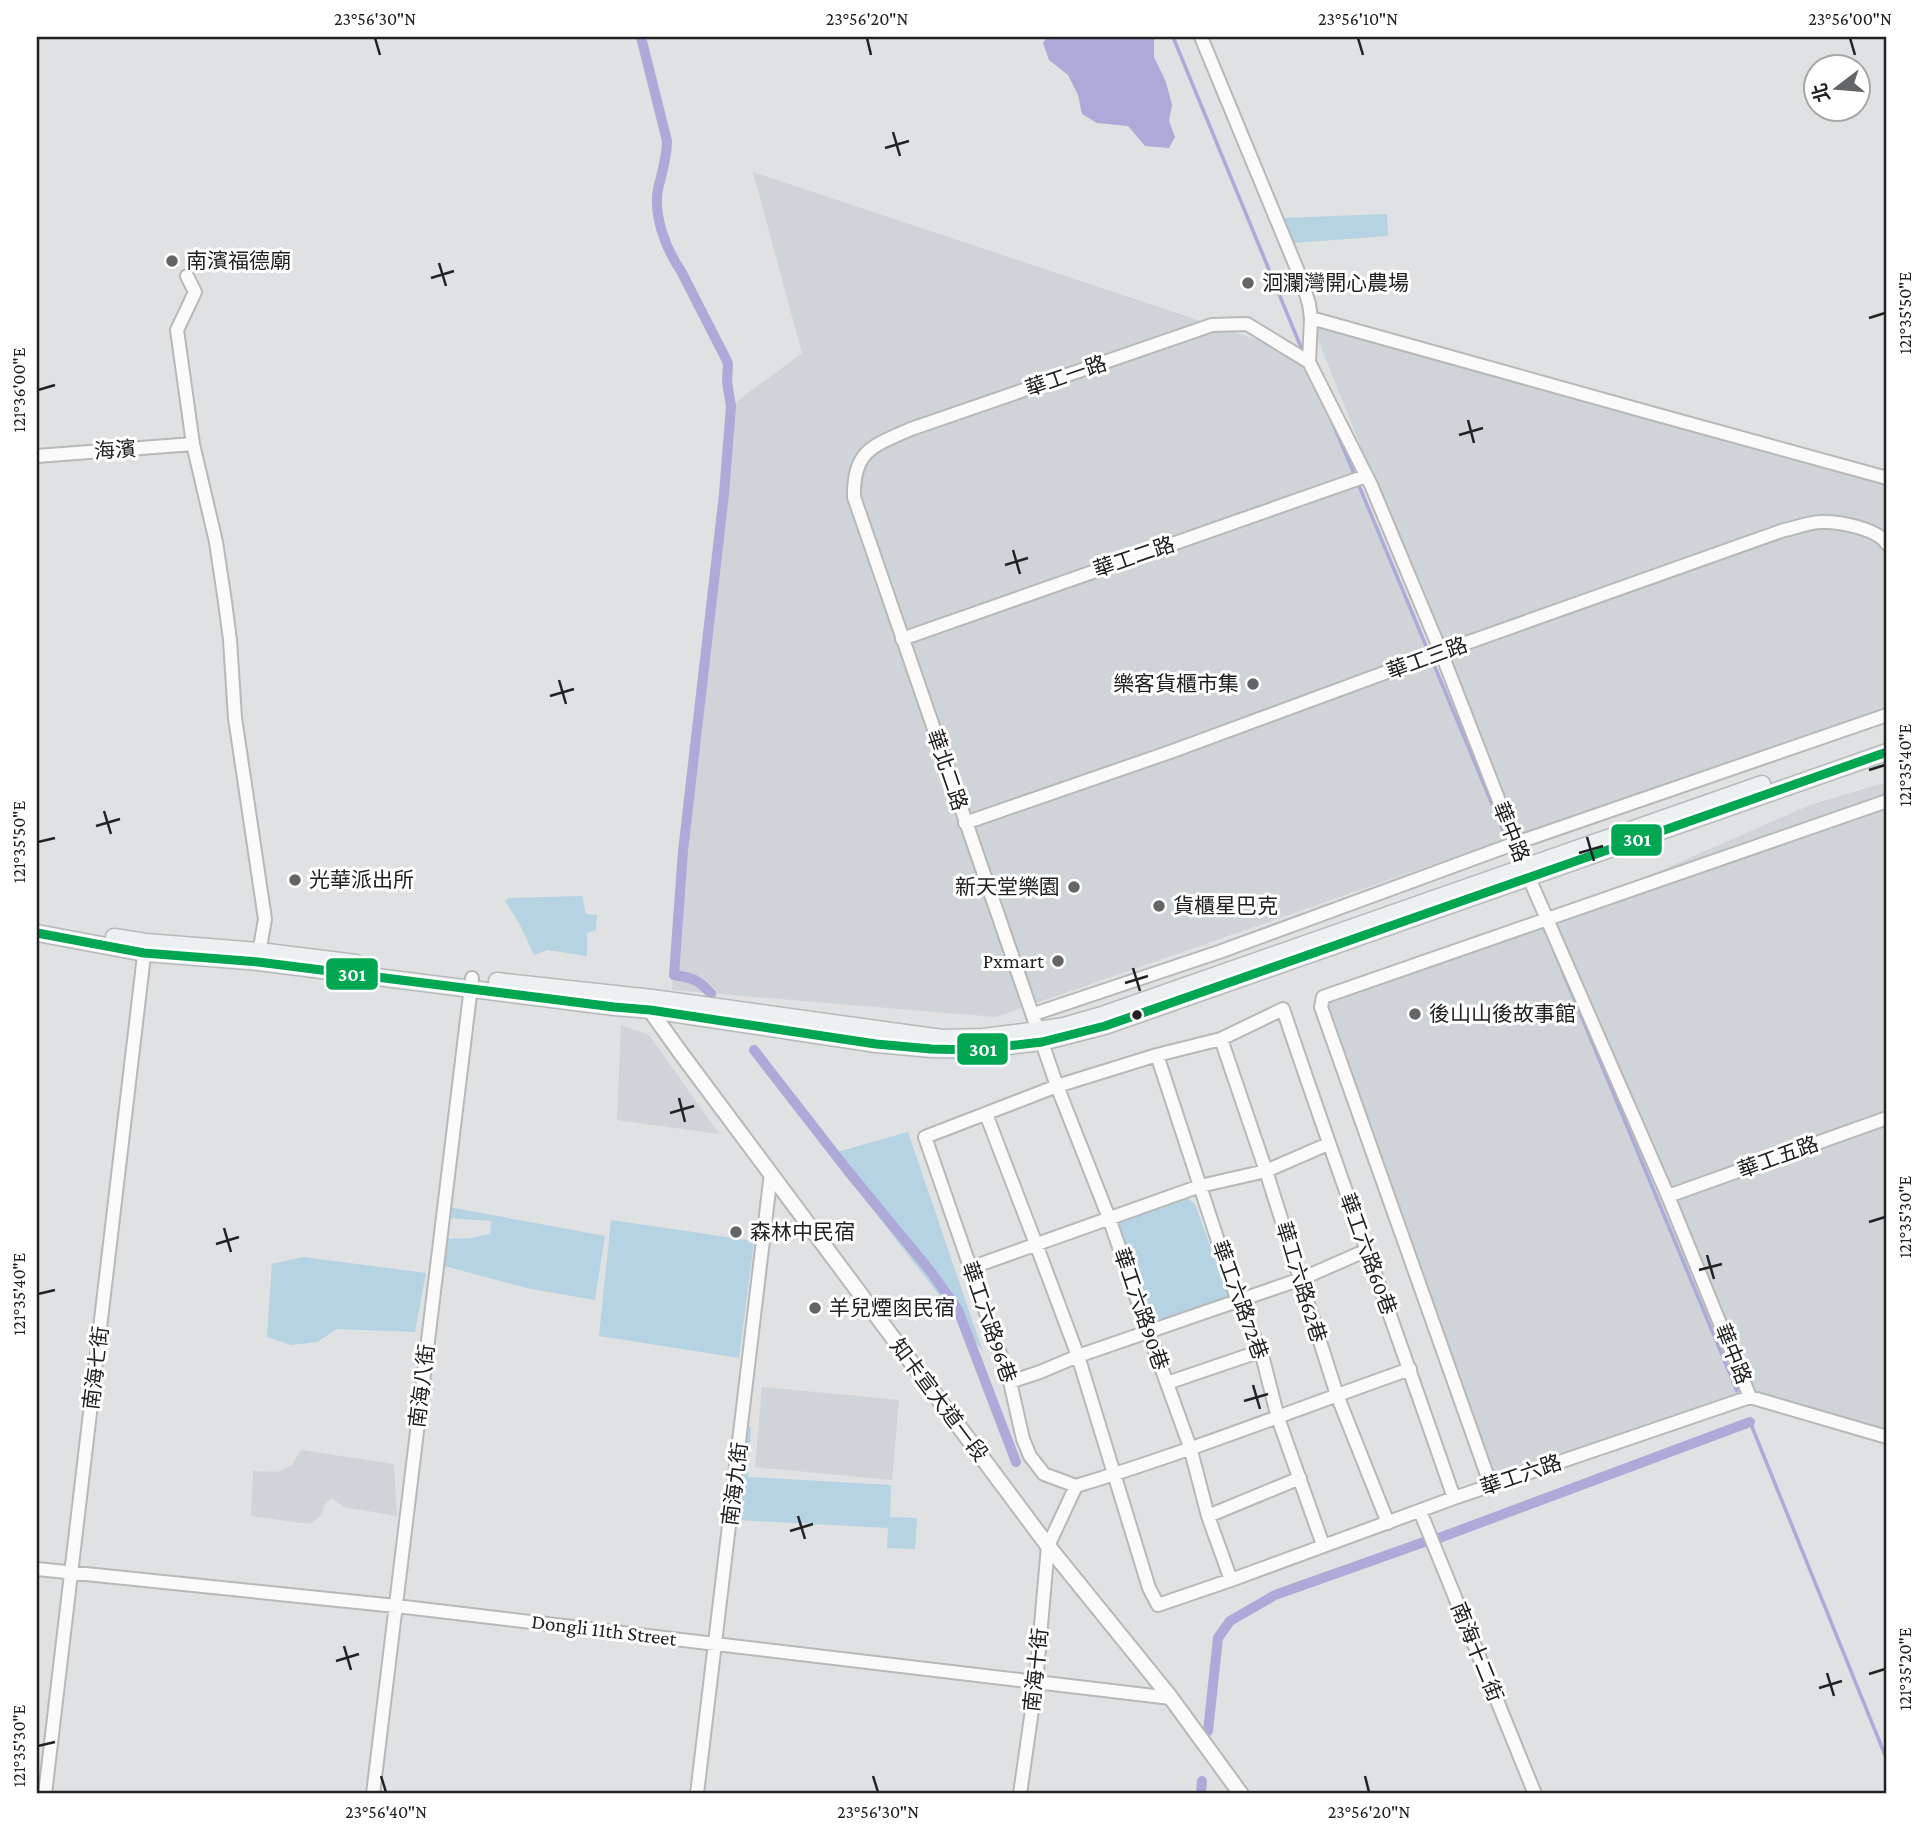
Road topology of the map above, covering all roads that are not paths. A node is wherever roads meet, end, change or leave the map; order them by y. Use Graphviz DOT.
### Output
graph roads {
  1 [pos="1201,37"];
  2 [pos="187,276"];
  3 [pos="1311,318"];
  4 [pos="1308,362"];
  5 [pos="193,444"];
  6 [pos="37,456"];
  7 [pos="1366,476"];
  8 [pos="1887,478"];
  9 [pos="854,497"];
  10 [pos="1887,544"];
  11 [pos="902,639"];
  12 [pos="1441,652"];
  13 [pos="1887,715"];
  14 [pos="1887,741"];
  15 [pos="1887,752"];
  16 [pos="1887,802"];
  17 [pos="965,823"];
  18 [pos="1516,843"];
  19 [pos="1527,872"];
  20 [pos="1548,920"];
  21 [pos="37,926"];
  22 [pos="37,933"];
  23 [pos="145,947"];
  24 [pos="258,957"];
  25 [pos="471,983"];
  26 [pos="651,1004"];
  27 [pos="1038,1029"];
  28 [pos="1221,1039"];
  29 [pos="1157,1055"];
  30 [pos="1057,1086"];
  31 [pos="986,1114"];
  32 [pos="1887,1118"];
  33 [pos="1328,1144"];
  34 [pos="1266,1171"];
  35 [pos="771,1174"];
  36 [pos="1200,1186"];
  37 [pos="1668,1196"];
  38 [pos="1109,1218"];
  39 [pos="1037,1244"];
  40 [pos="1367,1250"];
  41 [pos="970,1268"];
  42 [pos="1301,1279"];
  43 [pos="1238,1302"];
  44 [pos="1148,1331"];
  45 [pos="1261,1351"];
  46 [pos="1077,1356"];
  47 [pos="1410,1369"];
  48 [pos="1010,1382"];
  49 [pos="1167,1383"];
  50 [pos="1336,1395"];
  51 [pos="1750,1397"];
  52 [pos="1278,1418"];
  53 [pos="1887,1437"];
  54 [pos="1190,1447"];
  55 [pos="1114,1474"];
  56 [pos="1300,1478"];
  57 [pos="1076,1486"];
  58 [pos="1490,1486"];
  59 [pos="1454,1498"];
  60 [pos="1420,1511"];
  61 [pos="1208,1516"];
  62 [pos="1388,1522"];
  63 [pos="1323,1545"];
  64 [pos="1048,1546"];
  65 [pos="37,1569"];
  66 [pos="72,1574"];
  67 [pos="1231,1580"];
  68 [pos="396,1606"];
  69 [pos="716,1644"];
  70 [pos="1036,1682"];
  71 [pos="1171,1698"];
  72 [pos="45,1794"];
  73 [pos="373,1794"];
  74 [pos="697,1794"];
  75 [pos="1020,1794"];
  76 [pos="1241,1794"];
  77 [pos="1535,1794"];
  1 -- 3 [label="street"];
  2 -- 5 [label="street"];
  3 -- 4 [label="street"];
  3 -- 8 [label="street"];
  4 -- 7 [label="street, 華中路"];
  4 -- 9 [label="street, 華工一路"];
  5 -- 6 [label="street, 海濱"];
  5 -- 24 [label="street"];
  7 -- 11 [label="street, 華工二路"];
  7 -- 12 [label="street, 華中路"];
  9 -- 11 [label="street, 華北二路"];
  10 -- 12 [label="street, 華工三路"];
  11 -- 17 [label="street, 華北二路"];
  12 -- 17 [label="street, 華工三路"];
  12 -- 18 [label="street, 華中路"];
  13 -- 18 [label="street"];
  14 -- 19 [label="main road"];
  15 -- 19 [label="main road"];
  16 -- 20 [label="street"];
  17 -- 27 [label="street, 華北二路"];
  18 -- 19 [label="street, 華中路"];
  18 -- 27 [label="street"];
  19 -- 20 [label="street, 華中路"];
  19 -- 27 [label="main road"];
  20 -- 37 [label="street, 華中路"];
  20 -- 58 [label="street"];
  21 -- 23 [label="main road"];
  22 -- 23 [label="main road"];
  23 -- 24 [label="main road"];
  23 -- 66 [label="street, 南海七街"];
  24 -- 25 [label="main road"];
  25 -- 26 [label="main road"];
  25 -- 68 [label="street, 南海八街"];
  26 -- 27 [label="main road"];
  26 -- 35 [label="street, 知卡宣大道一段"];
  27 -- 30 [label="street, 華工六路90巷"];
  28 -- 29 [label="street"];
  28 -- 33 [label="street, 華工六路60巷"];
  28 -- 34 [label="street, 華工六路62巷"];
  29 -- 30 [label="street"];
  29 -- 36 [label="street, 華工六路72巷"];
  30 -- 31 [label="street"];
  30 -- 38 [label="street, 華工六路90巷"];
  31 -- 39 [label="street"];
  31 -- 41 [label="street, 華工六路96巷"];
  32 -- 37 [label="street, 華工五路"];
  33 -- 34 [label="street"];
  33 -- 40 [label="street, 華工六路60巷"];
  34 -- 36 [label="street"];
  34 -- 42 [label="street, 華工六路62巷"];
  35 -- 64 [label="street, 知卡宣大道一段"];
  35 -- 69 [label="street, 南海九街"];
  36 -- 38 [label="street"];
  36 -- 43 [label="street, 華工六路72巷"];
  37 -- 51 [label="street, 華中路"];
  38 -- 39 [label="street"];
  38 -- 44 [label="street, 華工六路90巷"];
  39 -- 41 [label="street"];
  39 -- 46 [label="street"];
  40 -- 42 [label="street"];
  40 -- 47 [label="street, 華工六路60巷"];
  41 -- 48 [label="street, 華工六路96巷"];
  42 -- 43 [label="street"];
  42 -- 50 [label="street, 華工六路62巷"];
  43 -- 44 [label="street"];
  43 -- 45 [label="street, 華工六路72巷"];
  44 -- 46 [label="street"];
  44 -- 49 [label="street, 華工六路90巷"];
  45 -- 49 [label="street"];
  45 -- 52 [label="street, 華工六路72巷"];
  46 -- 48 [label="street"];
  46 -- 55 [label="street"];
  47 -- 50 [label="street"];
  47 -- 59 [label="street, 華工六路60巷"];
  48 -- 57 [label="street, 華工六路96巷"];
  49 -- 54 [label="street, 華工六路90巷"];
  50 -- 52 [label="street"];
  50 -- 62 [label="street, 華工六路62巷"];
  51 -- 53 [label="street"];
  51 -- 58 [label="street, 華工六路"];
  52 -- 54 [label="street"];
  52 -- 56 [label="street, 華工六路72巷"];
  54 -- 55 [label="street"];
  54 -- 61 [label="street, 華工六路90巷"];
  55 -- 57 [label="street"];
  55 -- 67 [label="street, 華工六路"];
  56 -- 61 [label="street"];
  56 -- 63 [label="street, 華工六路72巷"];
  57 -- 64 [label="street, 南海十街"];
  58 -- 59 [label="street, 華工六路"];
  59 -- 60 [label="street, 華工六路"];
  60 -- 62 [label="street, 華工六路"];
  60 -- 77 [label="street, 南海十二街"];
  61 -- 67 [label="street, 華工六路90巷"];
  62 -- 63 [label="street, 華工六路"];
  63 -- 67 [label="street, 華工六路"];
  64 -- 70 [label="street, 南海十街"];
  64 -- 71 [label="street, 知卡宣大道一段"];
  65 -- 66 [label="street, Dongli 11th Street"];
  66 -- 68 [label="street, Dongli 11th Street"];
  66 -- 72 [label="street, 南海七街"];
  68 -- 69 [label="street, Dongli 11th Street"];
  68 -- 73 [label="street, 南海八街"];
  69 -- 70 [label="street, Dongli 11th Street"];
  69 -- 74 [label="street, 南海九街"];
  70 -- 71 [label="street, Dongli 11th Street"];
  70 -- 75 [label="street, 南海十街"];
  71 -- 76 [label="street, 知卡宣大道一段"];
}
